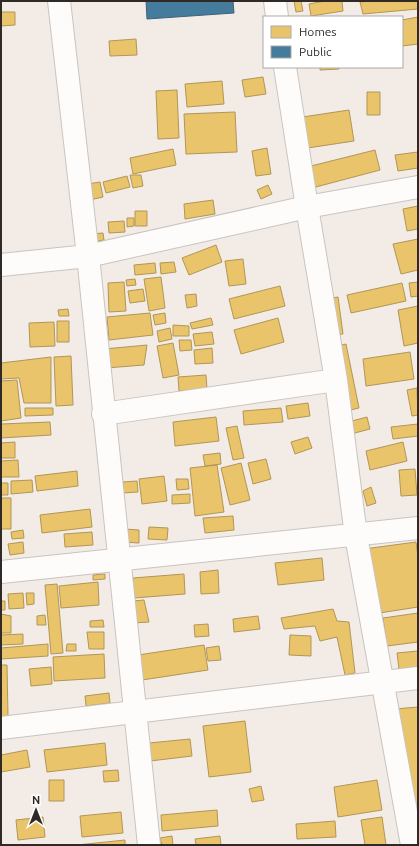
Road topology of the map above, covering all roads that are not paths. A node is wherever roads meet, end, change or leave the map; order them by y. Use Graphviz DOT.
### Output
graph roads {
  1 [pos="59,1"];
  2 [pos="275,1"];
  3 [pos="277,16"];
  4 [pos="285,68"];
  5 [pos="418,187"];
  6 [pos="307,207"];
  7 [pos="88,256"];
  8 [pos="1,265"];
  9 [pos="336,380"];
  10 [pos="103,414"];
  11 [pos="418,528"];
  12 [pos="356,536"];
  13 [pos="119,560"];
  14 [pos="1,572"];
  15 [pos="418,678"];
  16 [pos="382,682"];
  17 [pos="135,712"];
  18 [pos="1,728"];
  19 [pos="149,845"];
  20 [pos="412,845"];
  1 -- 7 [label="street"];
  2 -- 3 [label="street"];
  4 -- 6 [label="street"];
  5 -- 6 [label="street"];
  6 -- 7 [label="street"];
  6 -- 9 [label="street"];
  7 -- 8 [label="street"];
  7 -- 10 [label="street"];
  9 -- 10 [label="street"];
  9 -- 12 [label="street"];
  10 -- 13 [label="street"];
  11 -- 12 [label="street"];
  12 -- 13 [label="street"];
  12 -- 16 [label="street"];
  13 -- 14 [label="street"];
  13 -- 17 [label="street"];
  15 -- 16 [label="street"];
  16 -- 17 [label="street"];
  16 -- 20 [label="street"];
  17 -- 18 [label="street"];
  17 -- 19 [label="street"];
}
